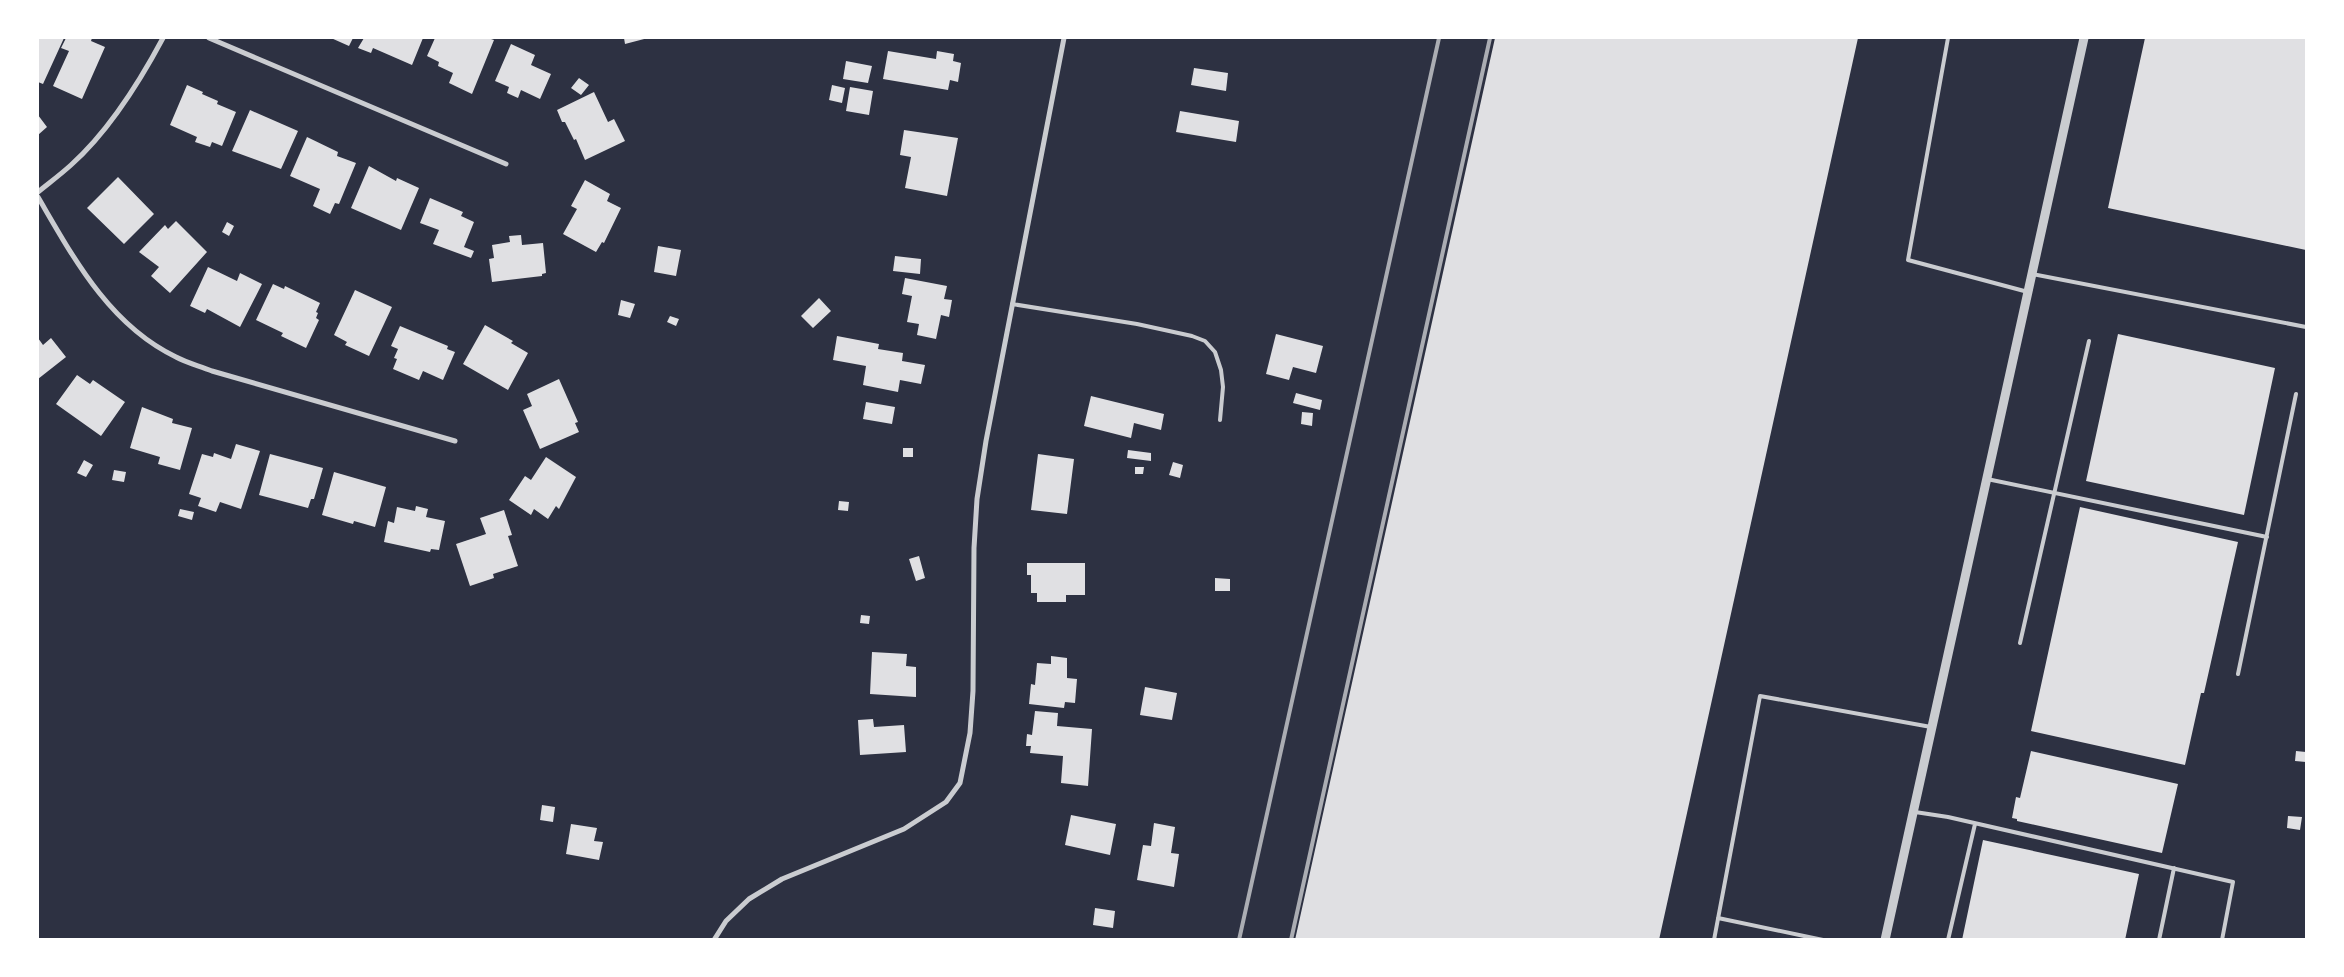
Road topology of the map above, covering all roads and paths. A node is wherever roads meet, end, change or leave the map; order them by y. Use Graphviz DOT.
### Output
graph roads {
  1 [pos="163,38"];
  2 [pos="209,38"];
  3 [pos="1064,38"];
  4 [pos="1948,38"];
  5 [pos="2084,38"];
  6 [pos="506,164"];
  7 [pos="38,192"];
  8 [pos="38,197"];
  9 [pos="2032,274"];
  10 [pos="2028,292"];
  11 [pos="1012,304"];
  12 [pos="2306,327"];
  13 [pos="2089,341"];
  14 [pos="2296,394"];
  15 [pos="1220,420"];
  16 [pos="455,441"];
  17 [pos="1986,478"];
  18 [pos="2053,492"];
  19 [pos="2267,537"];
  20 [pos="2020,643"];
  21 [pos="2238,674"];
  22 [pos="1932,727"];
  23 [pos="1913,811"];
  24 [pos="1975,824"];
  25 [pos="2174,868"];
  26 [pos="1718,918"];
  27 [pos="714,940"];
  28 [pos="1714,940"];
  29 [pos="1823,940"];
  30 [pos="1885,940"];
  31 [pos="1948,940"];
  32 [pos="2159,940"];
  33 [pos="2222,940"];
  1 -- 7 [label="street"];
  2 -- 6 [label="street"];
  3 -- 11 [label="street"];
  4 -- 10 [label="lane"];
  5 -- 9 [label="street"];
  8 -- 16 [label="street"];
  9 -- 10 [label="street"];
  9 -- 12 [label="lane"];
  10 -- 17 [label="street"];
  11 -- 15 [label="lane"];
  11 -- 27 [label="street"];
  13 -- 18 [label="lane"];
  14 -- 19 [label="lane"];
  17 -- 18 [label="lane"];
  17 -- 22 [label="street"];
  18 -- 19 [label="lane"];
  18 -- 20 [label="lane"];
  19 -- 21 [label="lane"];
  22 -- 23 [label="street"];
  22 -- 26 [label="lane"];
  23 -- 24 [label="lane"];
  23 -- 30 [label="street"];
  24 -- 25 [label="lane"];
  24 -- 31 [label="lane"];
  25 -- 32 [label="lane"];
  25 -- 33 [label="lane"];
  26 -- 28 [label="lane"];
  26 -- 29 [label="lane"];
}
